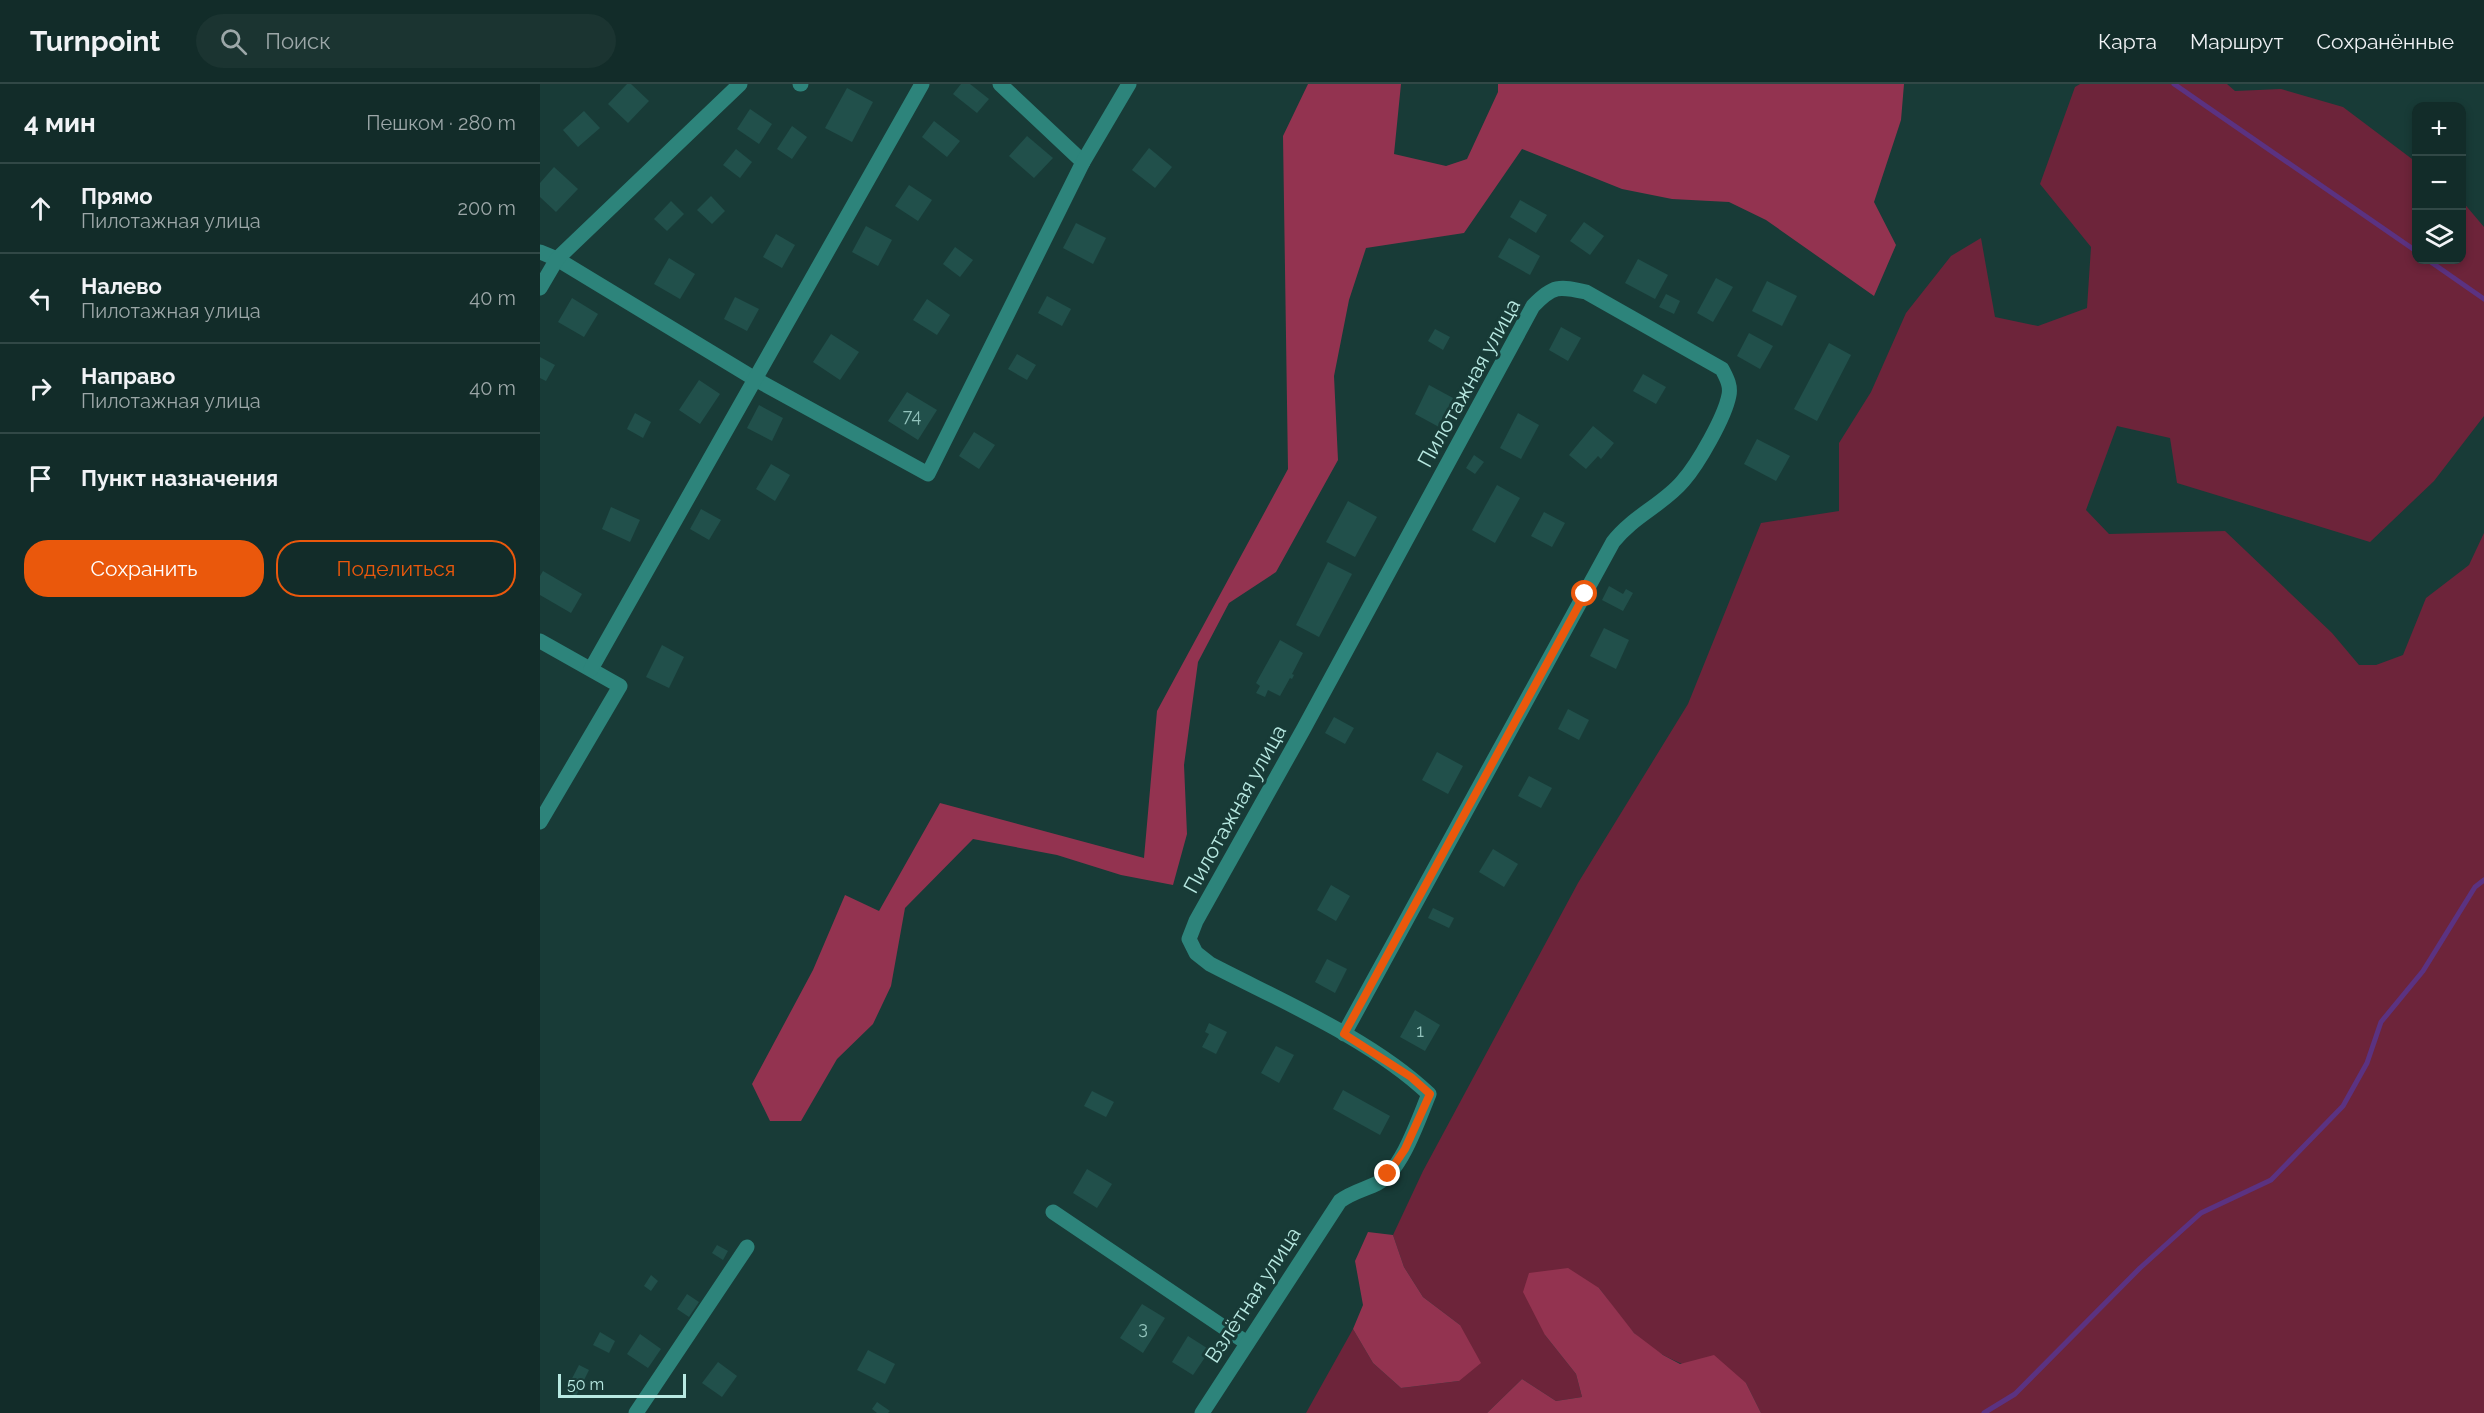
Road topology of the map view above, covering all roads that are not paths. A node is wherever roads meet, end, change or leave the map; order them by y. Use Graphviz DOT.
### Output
graph roads {
  1 [pos="740,84"];
  2 [pos="922,84"];
  3 [pos="1000,84"];
  4 [pos="1129,84"];
  5 [pos="1083,162"];
  6 [pos="540,252"];
  7 [pos="557,258"];
  8 [pos="540,288"];
  9 [pos="755,379"];
  10 [pos="540,640"];
  11 [pos="591,669"];
  12 [pos="540,822"];
  13 [pos="1344,1034"];
  14 [pos="1340,1201"];
  15 [pos="1053,1212"];
  16 [pos="747,1247"];
  17 [pos="1247,1343"];
  18 [pos="636,1413"];
  19 [pos="1202,1413"];
  1 -- 7 [label="street"];
  2 -- 9 [label="street"];
  3 -- 5 [label="street"];
  4 -- 5 [label="street"];
  5 -- 9 [label="street"];
  6 -- 7 [label="street"];
  7 -- 8 [label="street"];
  7 -- 9 [label="street"];
  9 -- 11 [label="street"];
  10 -- 11 [label="street"];
  11 -- 12 [label="street"];
  13 -- 13 [label="street, Пилотажная улица"];
  13 -- 14 [label="street, Пилотажная улица"];
  14 -- 17 [label="street, Взлётная улица"];
  15 -- 17 [label="street"];
  16 -- 18 [label="street"];
  17 -- 19 [label="street, Взлётная улица"];
}
